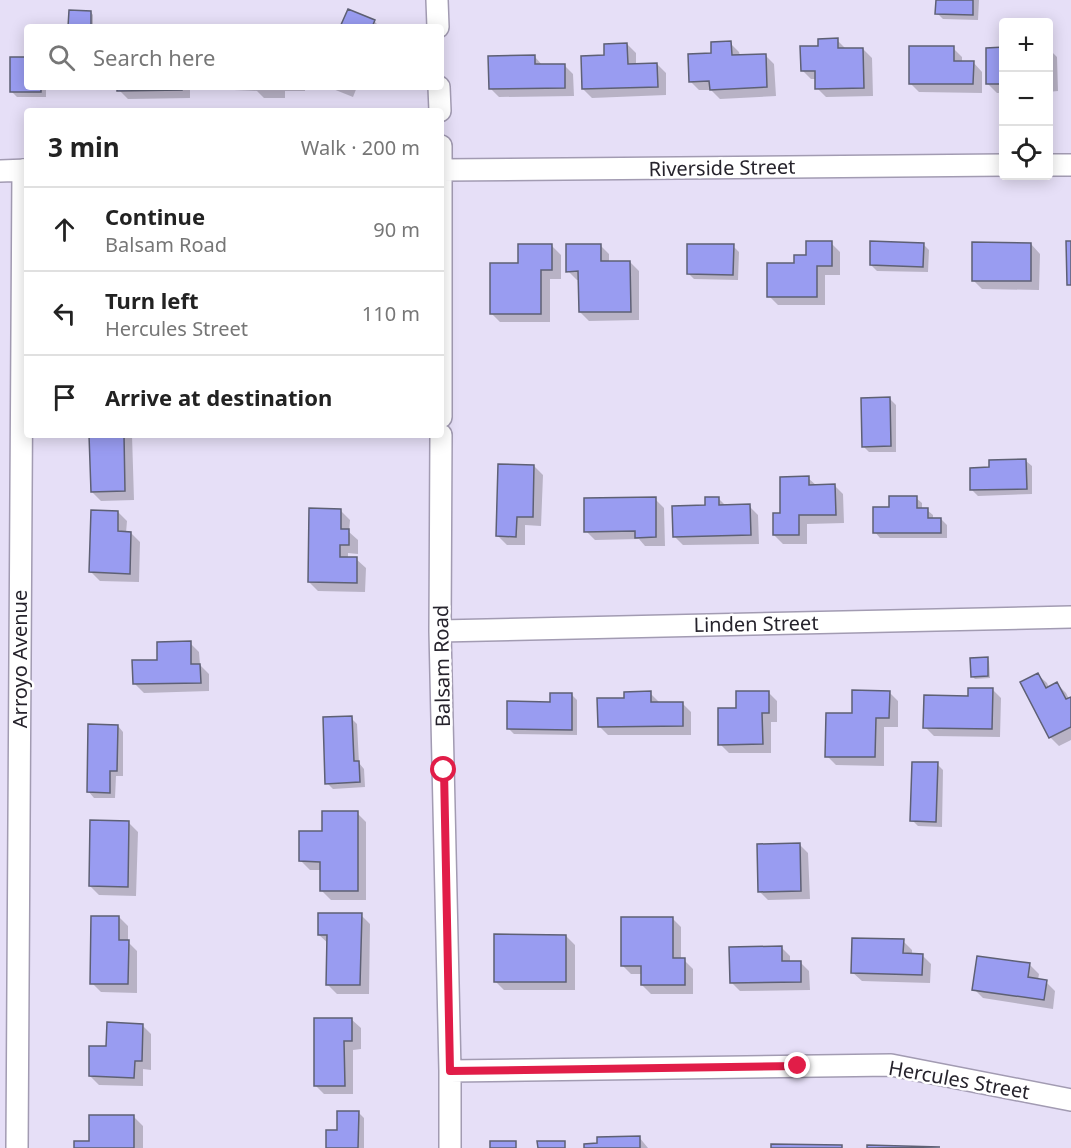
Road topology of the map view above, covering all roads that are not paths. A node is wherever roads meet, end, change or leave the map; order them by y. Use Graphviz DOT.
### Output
graph roads {
  1 [pos="437,0"];
  2 [pos="438,24"];
  3 [pos="440,90"];
  4 [pos="440,108"];
  5 [pos="999,165"];
  6 [pos="1053,165"];
  7 [pos="1071,165"];
  8 [pos="24,170"];
  9 [pos="444,170"];
  10 [pos="0,171"];
  11 [pos="24,292"];
  12 [pos="441,438"];
  13 [pos="1071,618"];
  14 [pos="440,631"];
  15 [pos="450,1071"];
  16 [pos="1071,1100"];
  17 [pos="17,1148"];
  18 [pos="450,1148"];
  1 -- 2 [label="street"];
  3 -- 4 [label="street"];
  5 -- 9 [label="street, Riverside Street"];
  6 -- 7 [label="street"];
  8 -- 10 [label="street"];
  11 -- 17 [label="street, Arroyo Avenue"];
  12 -- 14 [label="street, Balsam Road"];
  13 -- 14 [label="street, Linden Street"];
  14 -- 15 [label="street, Balsam Road"];
  15 -- 16 [label="street, Hercules Street"];
  15 -- 18 [label="street, Balsam Road"];
}
